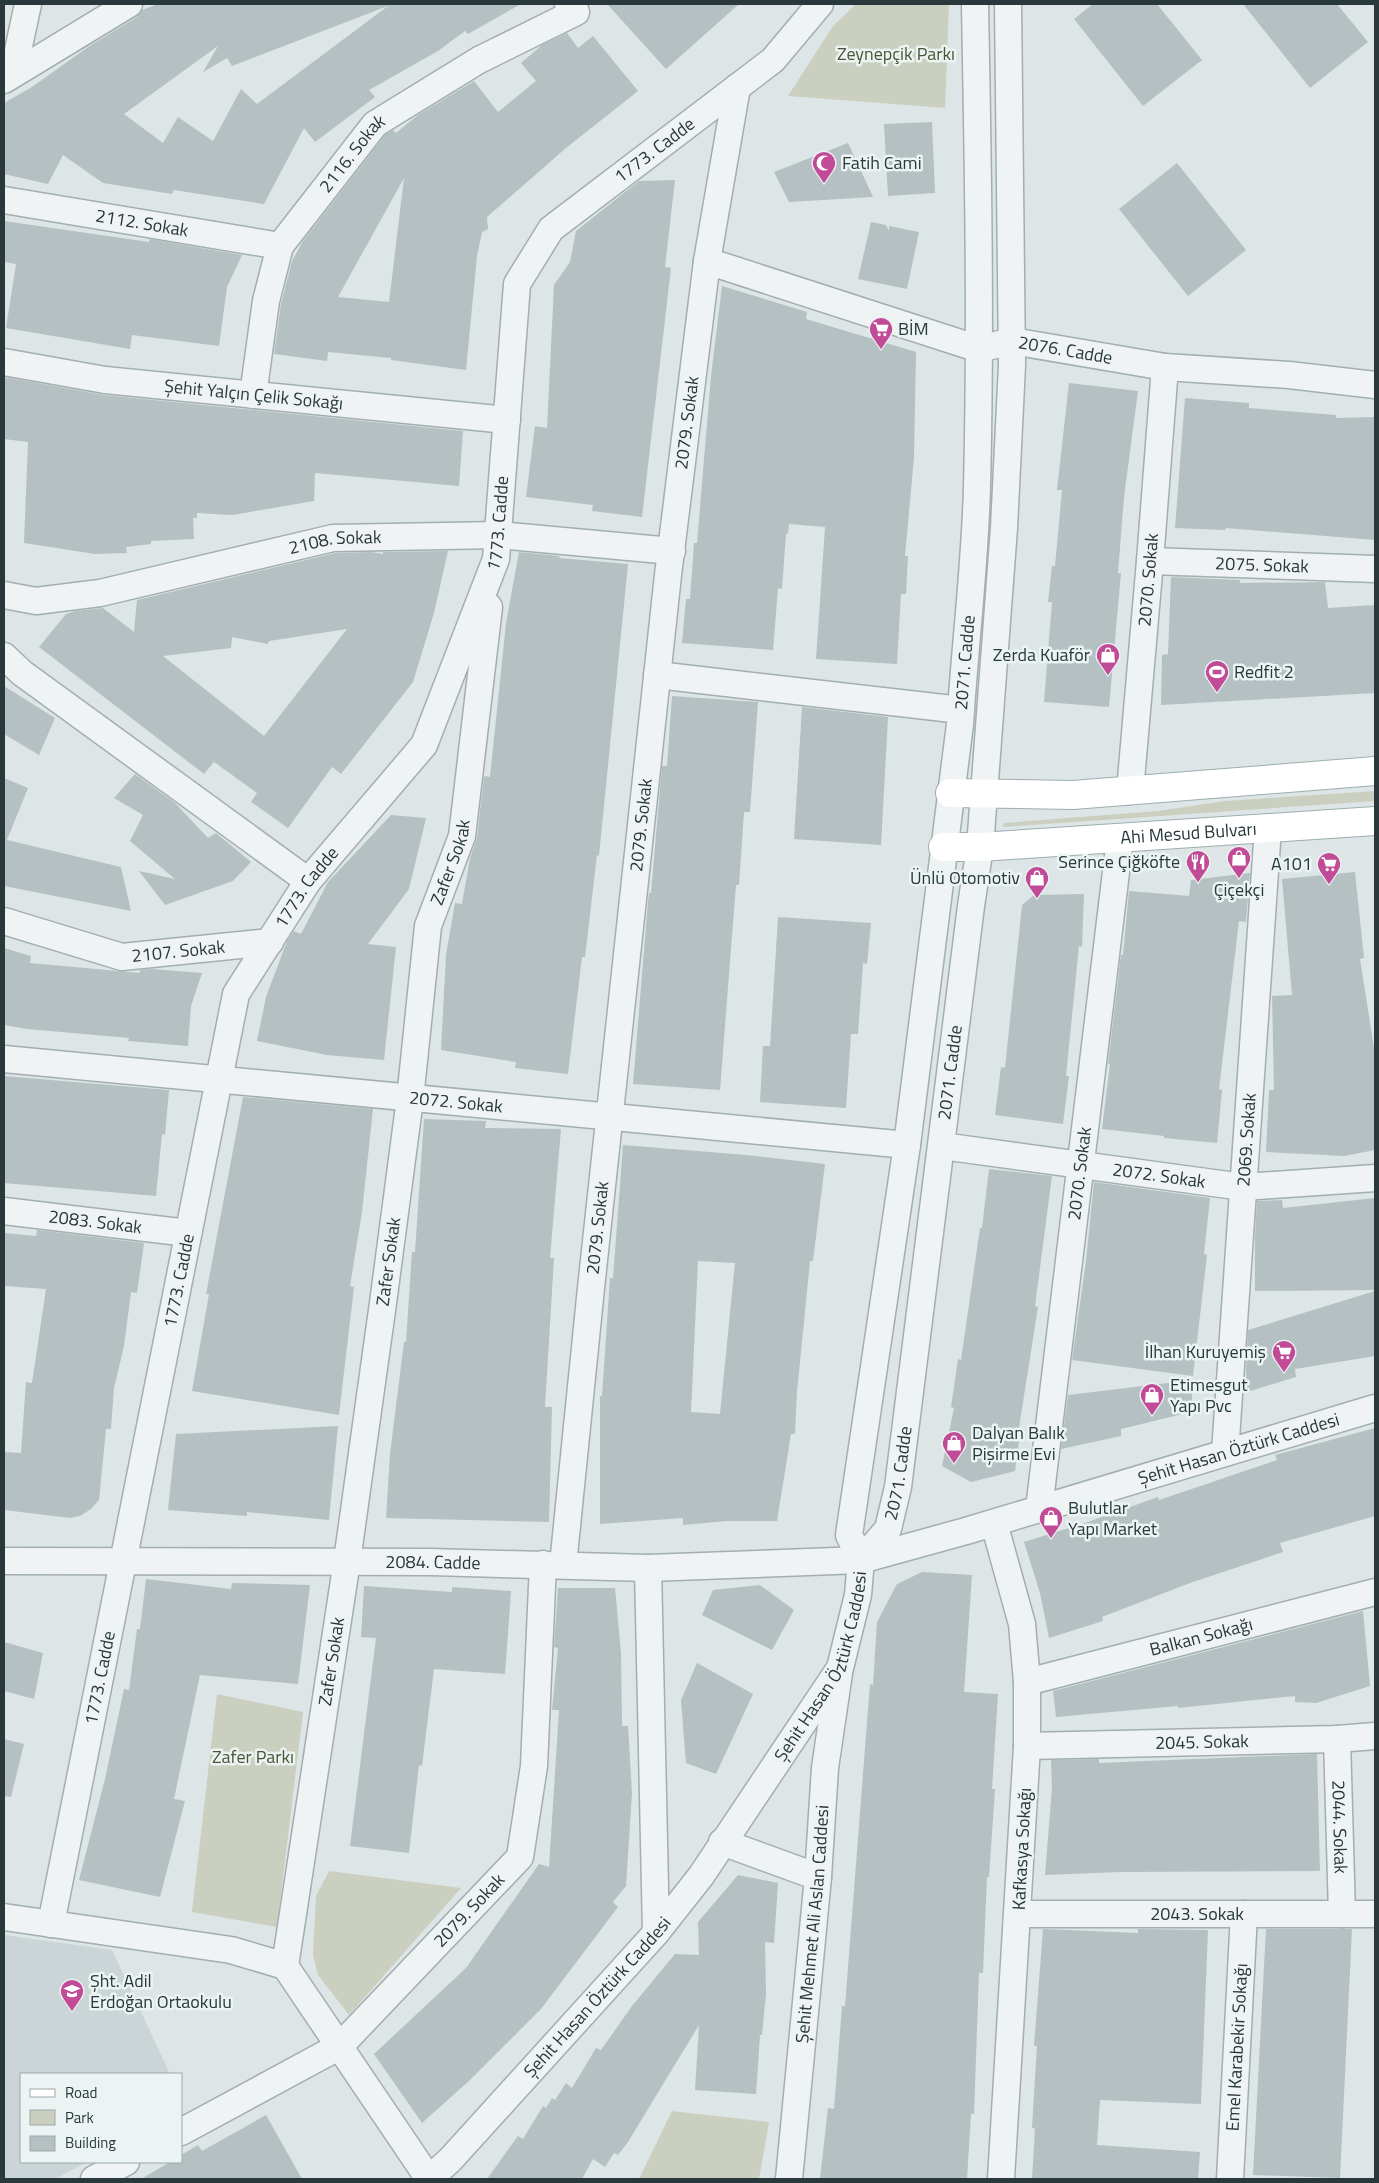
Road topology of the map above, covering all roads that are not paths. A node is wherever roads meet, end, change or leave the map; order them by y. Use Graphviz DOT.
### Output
graph roads {
  1 [pos="28,4"];
  2 [pos="129,4"];
  3 [pos="820,4"];
  4 [pos="975,4"];
  5 [pos="1008,4"];
  6 [pos="572,8"];
  7 [pos="8,77"];
  8 [pos="737,87"];
  9 [pos="4,200"];
  10 [pos="280,246"];
  11 [pos="707,261"];
  12 [pos="1012,341"];
  13 [pos="979,350"];
  14 [pos="4,362"];
  15 [pos="1165,367"];
  16 [pos="1375,385"];
  17 [pos="253,395"];
  18 [pos="507,420"];
  19 [pos="497,547"];
  20 [pos="672,551"];
  21 [pos="1150,561"];
  22 [pos="1375,569"];
  23 [pos="4,595"];
  24 [pos="4,656"];
  25 [pos="657,675"];
  26 [pos="961,710"];
  27 [pos="1375,771"];
  28 [pos="1130,791"];
  29 [pos="950,793"];
  30 [pos="984,795"];
  31 [pos="1375,821"];
  32 [pos="1268,828"];
  33 [pos="1120,839"];
  34 [pos="943,847"];
  35 [pos="980,848"];
  36 [pos="308,881"];
  37 [pos="4,921"];
  38 [pos="270,942"];
  39 [pos="4,1059"];
  40 [pos="219,1081"];
  41 [pos="410,1099"];
  42 [pos="609,1118"];
  43 [pos="907,1145"];
  44 [pos="942,1146"];
  45 [pos="1080,1164"];
  46 [pos="1375,1178"];
  47 [pos="1243,1187"];
  48 [pos="4,1211"];
  49 [pos="188,1233"];
  50 [pos="1375,1408"];
  51 [pos="1226,1453"];
  52 [pos="1039,1509"];
  53 [pos="994,1522"];
  54 [pos="124,1560"];
  55 [pos="861,1560"];
  56 [pos="4,1561"];
  57 [pos="347,1561"];
  58 [pos="553,1565"];
  59 [pos="648,1568"];
  60 [pos="1375,1592"];
  61 [pos="840,1668"];
  62 [pos="1027,1682"];
  63 [pos="1375,1736"];
  64 [pos="1337,1739"];
  65 [pos="1027,1746"];
  66 [pos="722,1842"];
  67 [pos="818,1877"];
  68 [pos="1018,1914"];
  69 [pos="1244,1914"];
  70 [pos="1342,1914"];
  71 [pos="1375,1914"];
  72 [pos="4,1917"];
  73 [pos="51,1924"];
  74 [pos="656,1933"];
  75 [pos="285,1966"];
  76 [pos="340,2046"];
  77 [pos="182,2131"];
  78 [pos="124,2163"];
  79 [pos="94,2179"];
  80 [pos="429,2179"];
  81 [pos="788,2179"];
  82 [pos="1001,2179"];
  83 [pos="1230,2179"];
  1 -- 7 [label="street"];
  2 -- 7 [label="street"];
  3 -- 8 [label="street, 1773. Cadde"];
  4 -- 13 [label="street, 2071. Cadde"];
  5 -- 12 [label="street, 2071. Cadde"];
  6 -- 10 [label="street, 2116. Sokak"];
  8 -- 11 [label="street, 2079. Sokak"];
  8 -- 18 [label="street, 1773. Cadde"];
  9 -- 10 [label="street, 2112. Sokak"];
  10 -- 17 [label="street, 2116. Sokak"];
  11 -- 13 [label="street"];
  11 -- 20 [label="street, 2079. Sokak"];
  12 -- 13 [label="street, 2076. Cadde"];
  12 -- 15 [label="street, 2076. Cadde"];
  12 -- 30 [label="street, 2071. Cadde"];
  13 -- 26 [label="street, 2071. Cadde"];
  14 -- 17 [label="street, Şehit Yalçın Çelik Sokağı"];
  15 -- 16 [label="street, 2076. Cadde"];
  15 -- 21 [label="street, 2070. Sokak"];
  17 -- 18 [label="street, Şehit Yalçın Çelik Sokağı"];
  18 -- 19 [label="street, 1773. Cadde"];
  19 -- 20 [label="street, 2108. Sokak"];
  19 -- 23 [label="street, 2108. Sokak"];
  19 -- 36 [label="street, 1773. Cadde"];
  19 -- 41 [label="street, Zafer Sokak"];
  20 -- 25 [label="street, 2079. Sokak"];
  21 -- 22 [label="street, 2075. Sokak"];
  21 -- 28 [label="street, 2070. Sokak"];
  24 -- 36 [label="street"];
  25 -- 26 [label="street"];
  25 -- 42 [label="street, 2079. Sokak"];
  26 -- 29 [label="street, 2071. Cadde"];
  27 -- 28 [label="main road"];
  28 -- 30 [label="main road"];
  29 -- 30 [label="main road"];
  29 -- 34 [label="street, 2071. Cadde"];
  30 -- 35 [label="street, 2071. Cadde"];
  31 -- 32 [label="main road, Ahi Mesud Bulvarı"];
  32 -- 33 [label="main road, Ahi Mesud Bulvarı"];
  32 -- 47 [label="street, 2069. Sokak"];
  33 -- 35 [label="main road, Ahi Mesud Bulvarı"];
  33 -- 45 [label="street, 2070. Sokak"];
  34 -- 35 [label="main road, Ahi Mesud Bulvarı"];
  34 -- 43 [label="street, 2071. Cadde"];
  35 -- 44 [label="street, 2071. Cadde"];
  36 -- 38 [label="street, 1773. Cadde"];
  37 -- 38 [label="street, 2107. Sokak"];
  38 -- 40 [label="street, 1773. Cadde"];
  39 -- 40 [label="street, 2072. Sokak"];
  40 -- 41 [label="street, 2072. Sokak"];
  40 -- 49 [label="street, 1773. Cadde"];
  41 -- 42 [label="street, 2072. Sokak"];
  41 -- 57 [label="street, Zafer Sokak"];
  42 -- 43 [label="street, 2072. Sokak"];
  42 -- 58 [label="street, 2079. Sokak"];
  43 -- 55 [label="street, 2071. Cadde"];
  44 -- 45 [label="street, 2072. Sokak"];
  44 -- 55 [label="street, 2071. Cadde"];
  45 -- 47 [label="street, 2072. Sokak"];
  45 -- 52 [label="street, 2070. Sokak"];
  46 -- 47 [label="street, 2072. Sokak"];
  47 -- 51 [label="street, 2069. Sokak"];
  48 -- 49 [label="street, 2083. Sokak"];
  49 -- 54 [label="street, 1773. Cadde"];
  50 -- 51 [label="street, Şehit Hasan Öztürk Caddesi"];
  51 -- 52 [label="street, Şehit Hasan Öztürk Caddesi"];
  52 -- 53 [label="street, Şehit Hasan Öztürk Caddesi"];
  53 -- 55 [label="street, Şehit Hasan Öztürk Caddesi"];
  53 -- 62 [label="street, Kafkasya Sokağı"];
  54 -- 56 [label="street, 2084. Cadde"];
  54 -- 57 [label="street, 2084. Cadde"];
  54 -- 73 [label="street, 1773. Cadde"];
  55 -- 59 [label="street, 2084. Cadde"];
  55 -- 61 [label="street, Şehit Hasan Öztürk Caddesi"];
  57 -- 58 [label="street, 2084. Cadde"];
  57 -- 75 [label="street, Zafer Sokak"];
  58 -- 59 [label="street, 2084. Cadde"];
  58 -- 76 [label="street, 2079. Sokak"];
  59 -- 74 [label="street"];
  60 -- 62 [label="street, Balkan Sokağı"];
  61 -- 66 [label="street, Şehit Hasan Öztürk Caddesi"];
  61 -- 67 [label="street, Şehit Mehmet Ali Aslan Caddesi"];
  62 -- 65 [label="street, Kafkasya Sokağı"];
  63 -- 64 [label="street, 2045. Sokak"];
  64 -- 65 [label="street, 2045. Sokak"];
  64 -- 70 [label="street, 2044. Sokak"];
  65 -- 68 [label="street, Kafkasya Sokağı"];
  66 -- 67 [label="street"];
  66 -- 74 [label="street, Şehit Hasan Öztürk Caddesi"];
  67 -- 81 [label="street, Şehit Mehmet Ali Aslan Caddesi"];
  68 -- 69 [label="street, 2043. Sokak"];
  68 -- 82 [label="street, Kafkasya Sokağı"];
  69 -- 70 [label="street, 2043. Sokak"];
  69 -- 83 [label="street, Emel Karabekir Sokağı"];
  70 -- 71 [label="street, 2043. Sokak"];
  72 -- 73 [label="street"];
  73 -- 75 [label="street"];
  74 -- 80 [label="street, Şehit Hasan Öztürk Caddesi"];
  75 -- 76 [label="street"];
  76 -- 77 [label="street, 2079. Sokak"];
  76 -- 80 [label="street"];
  78 -- 79 [label="street"];
}
